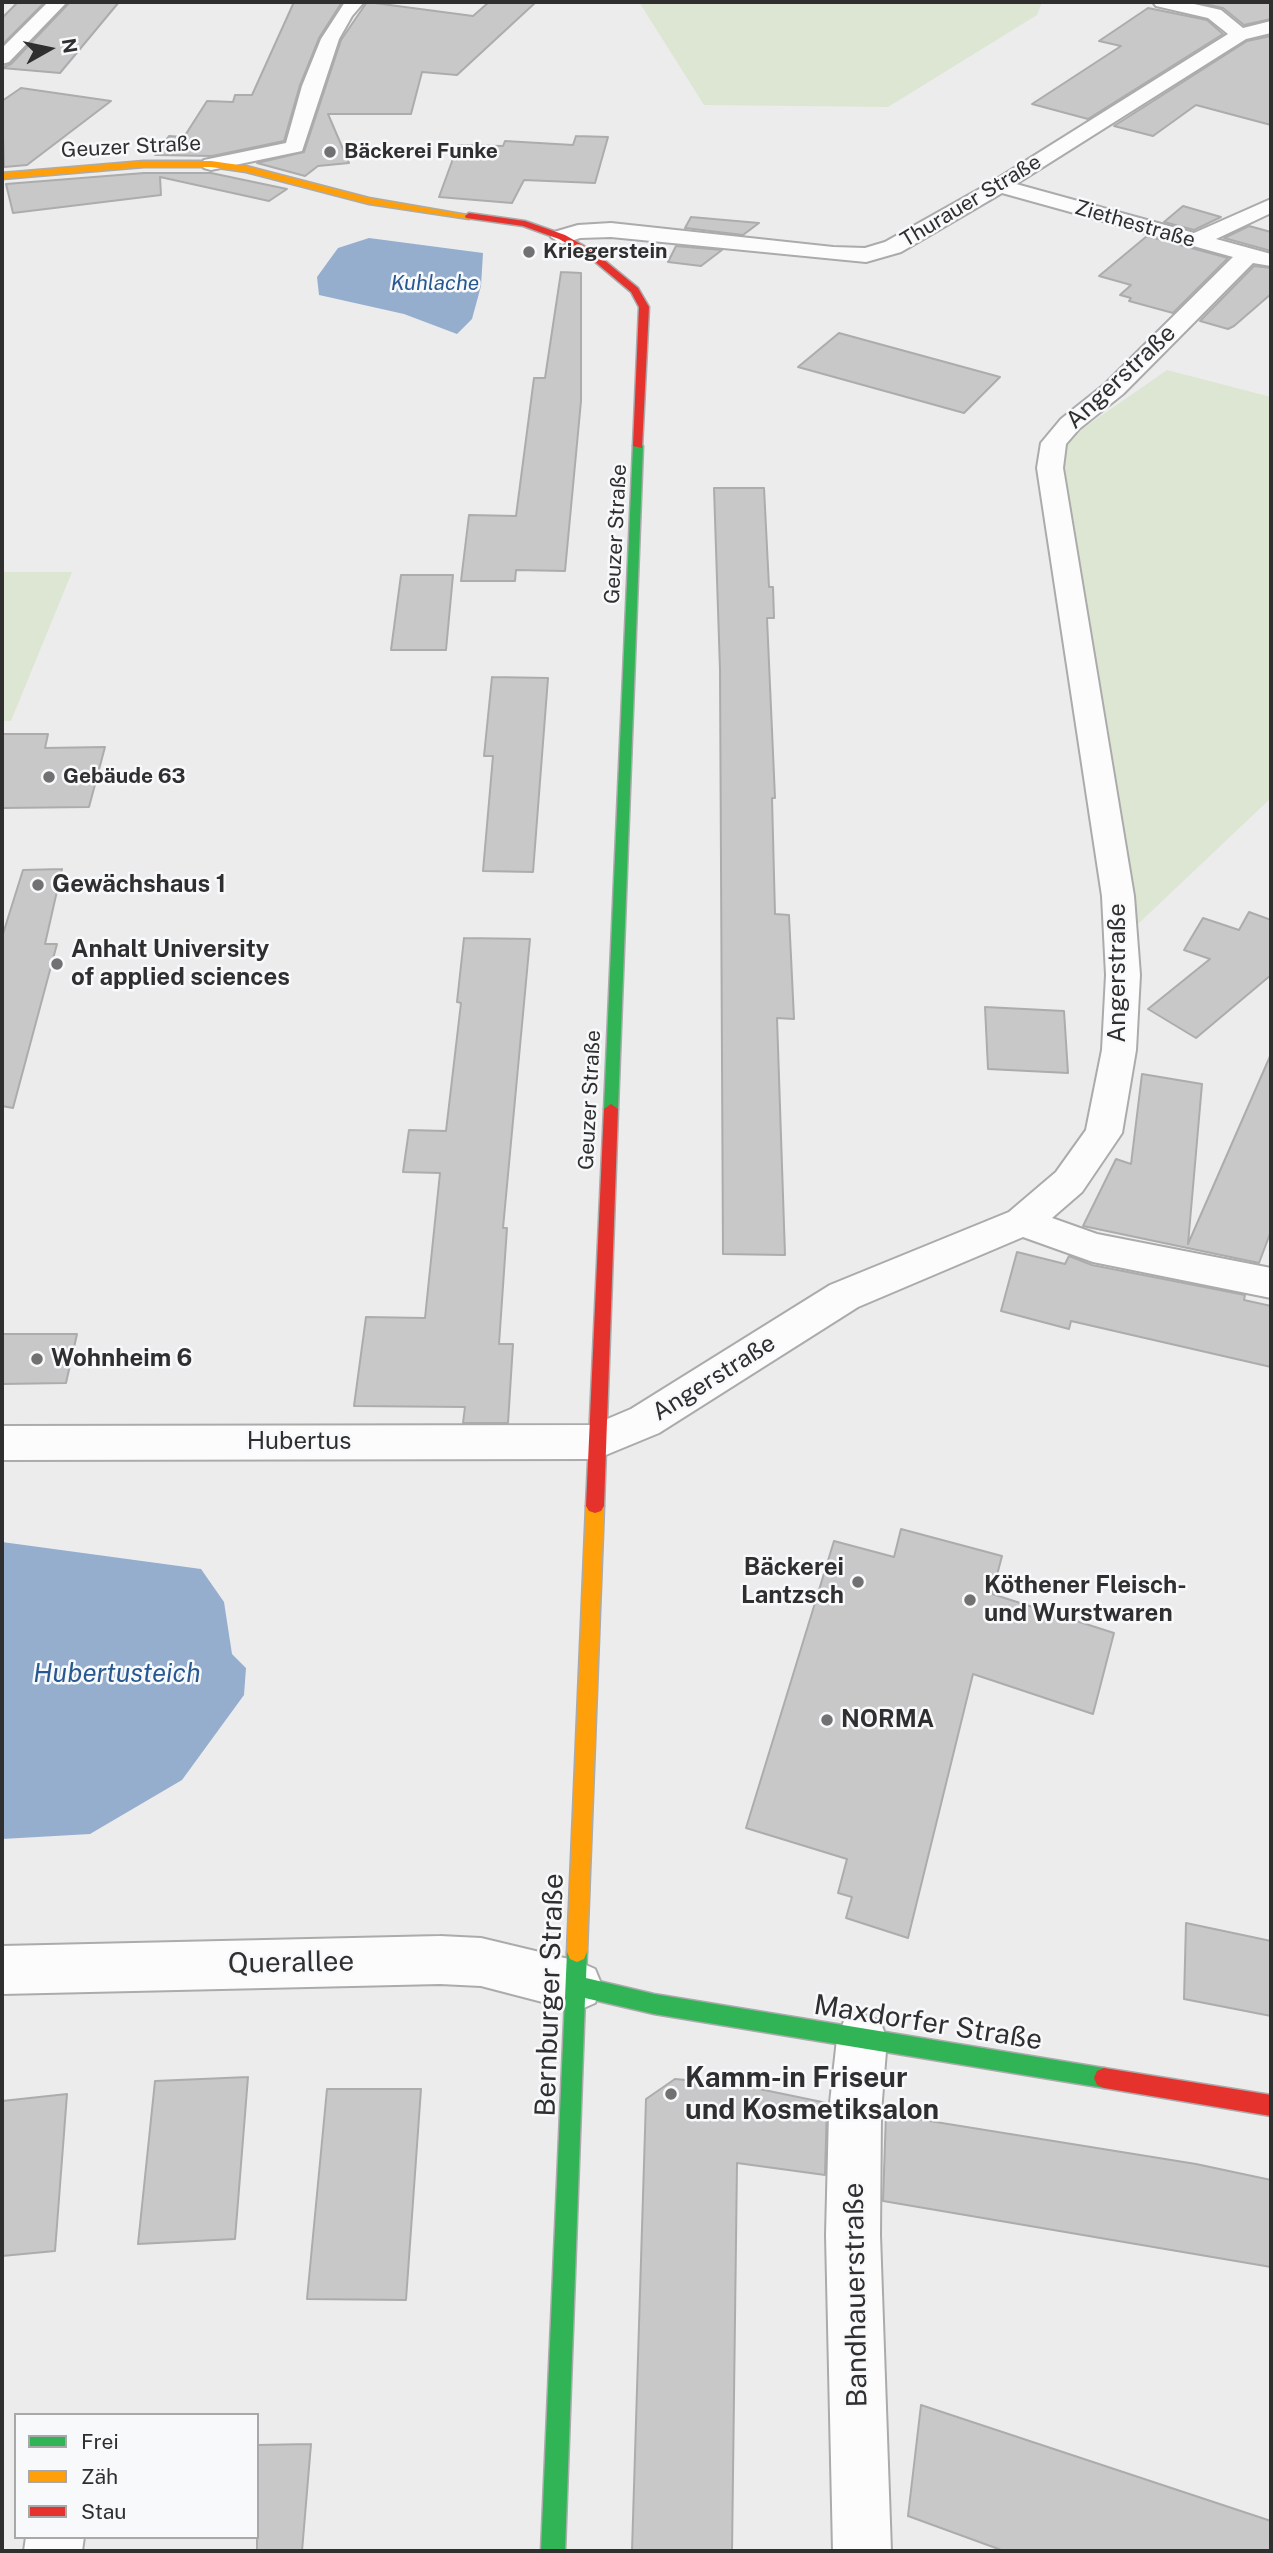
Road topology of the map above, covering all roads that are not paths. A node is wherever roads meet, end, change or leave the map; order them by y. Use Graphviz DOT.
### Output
graph roads {
  1 [pos="58,2"];
  2 [pos="355,2"];
  3 [pos="1162,2"];
  4 [pos="1271,27"];
  5 [pos="1239,35"];
  6 [pos="2,58"];
  7 [pos="295,147"];
  8 [pos="211,164"];
  9 [pos="2,176"];
  10 [pos="298,183"];
  11 [pos="999,186"];
  12 [pos="1271,205"];
  13 [pos="628,232"];
  14 [pos="562,237"];
  15 [pos="1195,241"];
  16 [pos="1260,258"];
  17 [pos="608,265"];
  18 [pos="1022,1222"];
  19 [pos="1271,1283"];
  20 [pos="596,1441"];
  21 [pos="2,1443"];
  22 [pos="2,1970"];
  23 [pos="577,1986"];
  24 [pos="862,2039"];
  25 [pos="1271,2106"];
  26 [pos="553,2551"];
  27 [pos="862,2551"];
  1 -- 6 [label="street"];
  2 -- 7 [label="street"];
  3 -- 5 [label="street"];
  4 -- 5 [label="street, Thurauer Straße"];
  5 -- 11 [label="street, Thurauer Straße"];
  7 -- 8 [label="street"];
  7 -- 10 [label="street"];
  8 -- 9 [label="main road, Geuzer Straße"];
  8 -- 10 [label="main road, Geuzer Straße"];
  10 -- 14 [label="main road, Geuzer Straße"];
  11 -- 13 [label="street, Thurauer Straße"];
  11 -- 15 [label="street, Ziethestraße"];
  12 -- 15 [label="street"];
  13 -- 14 [label="street, Thurauer Straße"];
  13 -- 17 [label="street"];
  14 -- 17 [label="main road, Geuzer Straße"];
  15 -- 16 [label="street, Ziethestraße"];
  16 -- 18 [label="street, Angerstraße"];
  17 -- 20 [label="main road, Geuzer Straße"];
  18 -- 19 [label="street"];
  18 -- 20 [label="street, Angerstraße"];
  20 -- 21 [label="street, Hubertus"];
  20 -- 23 [label="main road, Bernburger Straße"];
  22 -- 23 [label="street, Querallee"];
  23 -- 24 [label="main road, Maxdorfer Straße"];
  23 -- 26 [label="main road, Bernburger Straße"];
  24 -- 25 [label="main road, Maxdorfer Straße"];
  24 -- 27 [label="street, Bandhauerstraße"];
}
